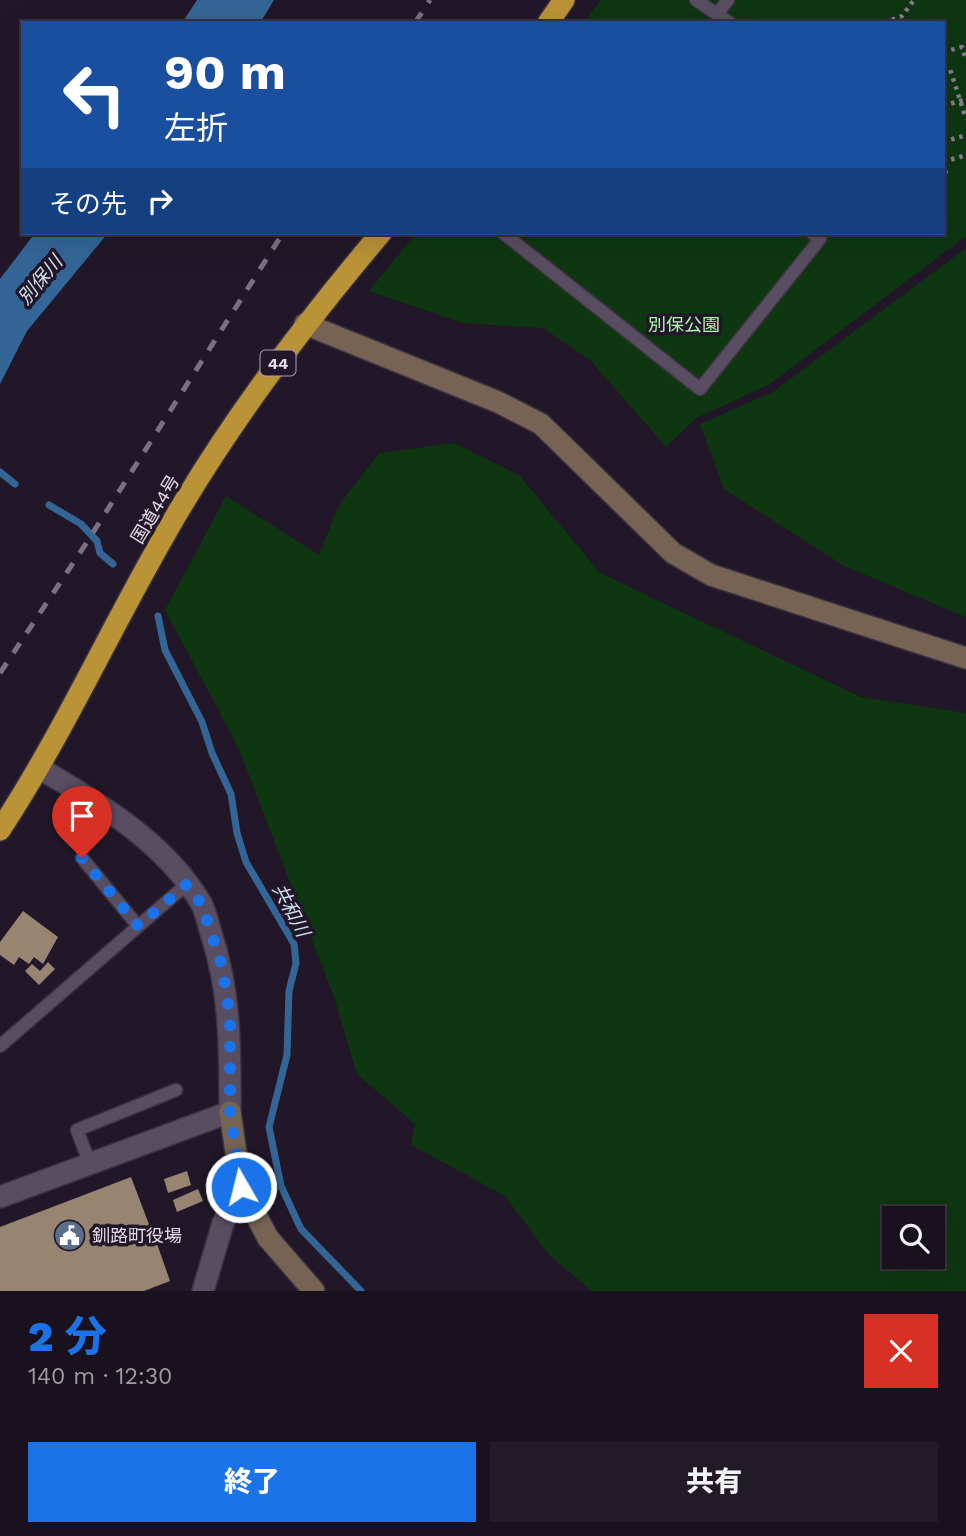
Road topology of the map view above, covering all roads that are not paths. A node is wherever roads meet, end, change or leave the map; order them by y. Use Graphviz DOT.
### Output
graph roads {
  1 [pos="564,0"];
  2 [pos="696,0"];
  3 [pos="728,0"];
  4 [pos="717,14"];
  5 [pos="549,21"];
  6 [pos="727,21"];
  7 [pos="379,235"];
  8 [pos="506,235"];
  9 [pos="817,235"];
  10 [pos="305,324"];
  11 [pos="966,658"];
  12 [pos="39,768"];
  13 [pos="0,830"];
  14 [pos="82,858"];
  15 [pos="187,884"];
  16 [pos="138,926"];
  17 [pos="0,1046"];
  18 [pos="176,1090"];
  19 [pos="230,1112"];
  20 [pos="90,1164"];
  21 [pos="241,1187"];
  22 [pos="0,1197"];
  23 [pos="203,1291"];
  24 [pos="314,1291"];
  1 -- 5 [label="highway"];
  2 -- 4 [label="lane"];
  3 -- 4 [label="lane"];
  4 -- 6 [label="lane"];
  7 -- 10 [label="highway, 国道44号 / 44"];
  8 -- 9 [label="lane"];
  10 -- 11 [label="street"];
  10 -- 12 [label="highway, 国道44号 / 44"];
  12 -- 13 [label="highway, 国道44号 / 44"];
  12 -- 15 [label="street"];
  14 -- 16 [label="lane"];
  15 -- 16 [label="lane"];
  15 -- 19 [label="street"];
  16 -- 17 [label="lane"];
  18 -- 20 [label="lane"];
  19 -- 20 [label="street"];
  19 -- 21 [label="street"];
  20 -- 22 [label="street"];
  21 -- 23 [label="street"];
  21 -- 24 [label="street"];
}
